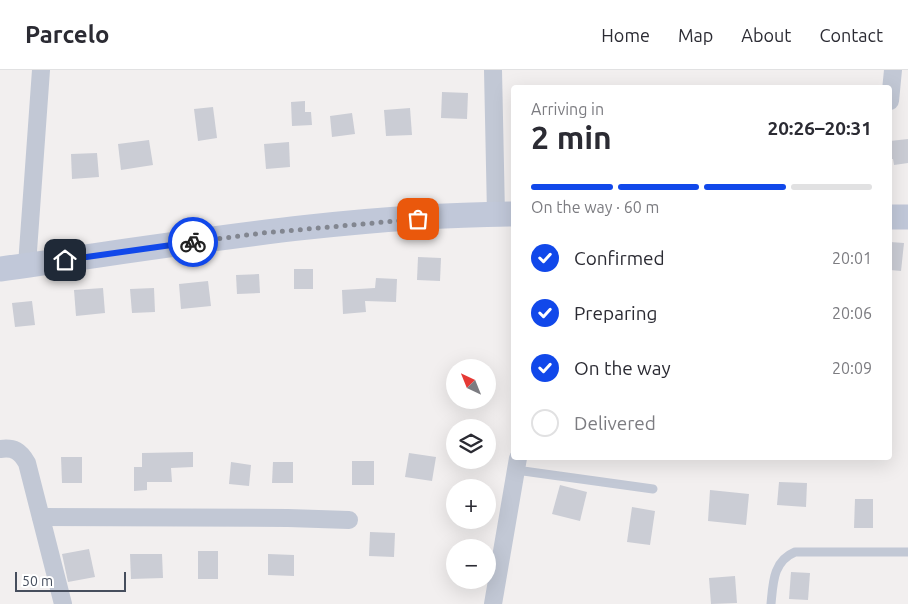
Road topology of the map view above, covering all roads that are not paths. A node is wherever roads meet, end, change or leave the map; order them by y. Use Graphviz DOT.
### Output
graph roads {
  1 [pos="41,70"];
  2 [pos="493,70"];
  3 [pos="893,70"];
  4 [pos="892,85"];
  5 [pos="505,214"];
  6 [pos="892,217"];
  7 [pos="908,217"];
  8 [pos="27,265"];
  9 [pos="0,269"];
  10 [pos="0,449"];
  11 [pos="517,464"];
  12 [pos="652,489"];
  13 [pos="41,517"];
  14 [pos="349,520"];
  15 [pos="908,552"];
  16 [pos="63,604"];
  17 [pos="493,604"];
  18 [pos="771,604"];
  1 -- 8 [label="street"];
  2 -- 5 [label="street"];
  3 -- 4 [label="street"];
  5 -- 8 [label="street"];
  6 -- 7 [label="street"];
  8 -- 9 [label="street"];
  10 -- 13 [label="street"];
  11 -- 12 [label="lane"];
  11 -- 17 [label="street"];
  13 -- 14 [label="street"];
  13 -- 16 [label="street"];
  15 -- 18 [label="lane"];
}
